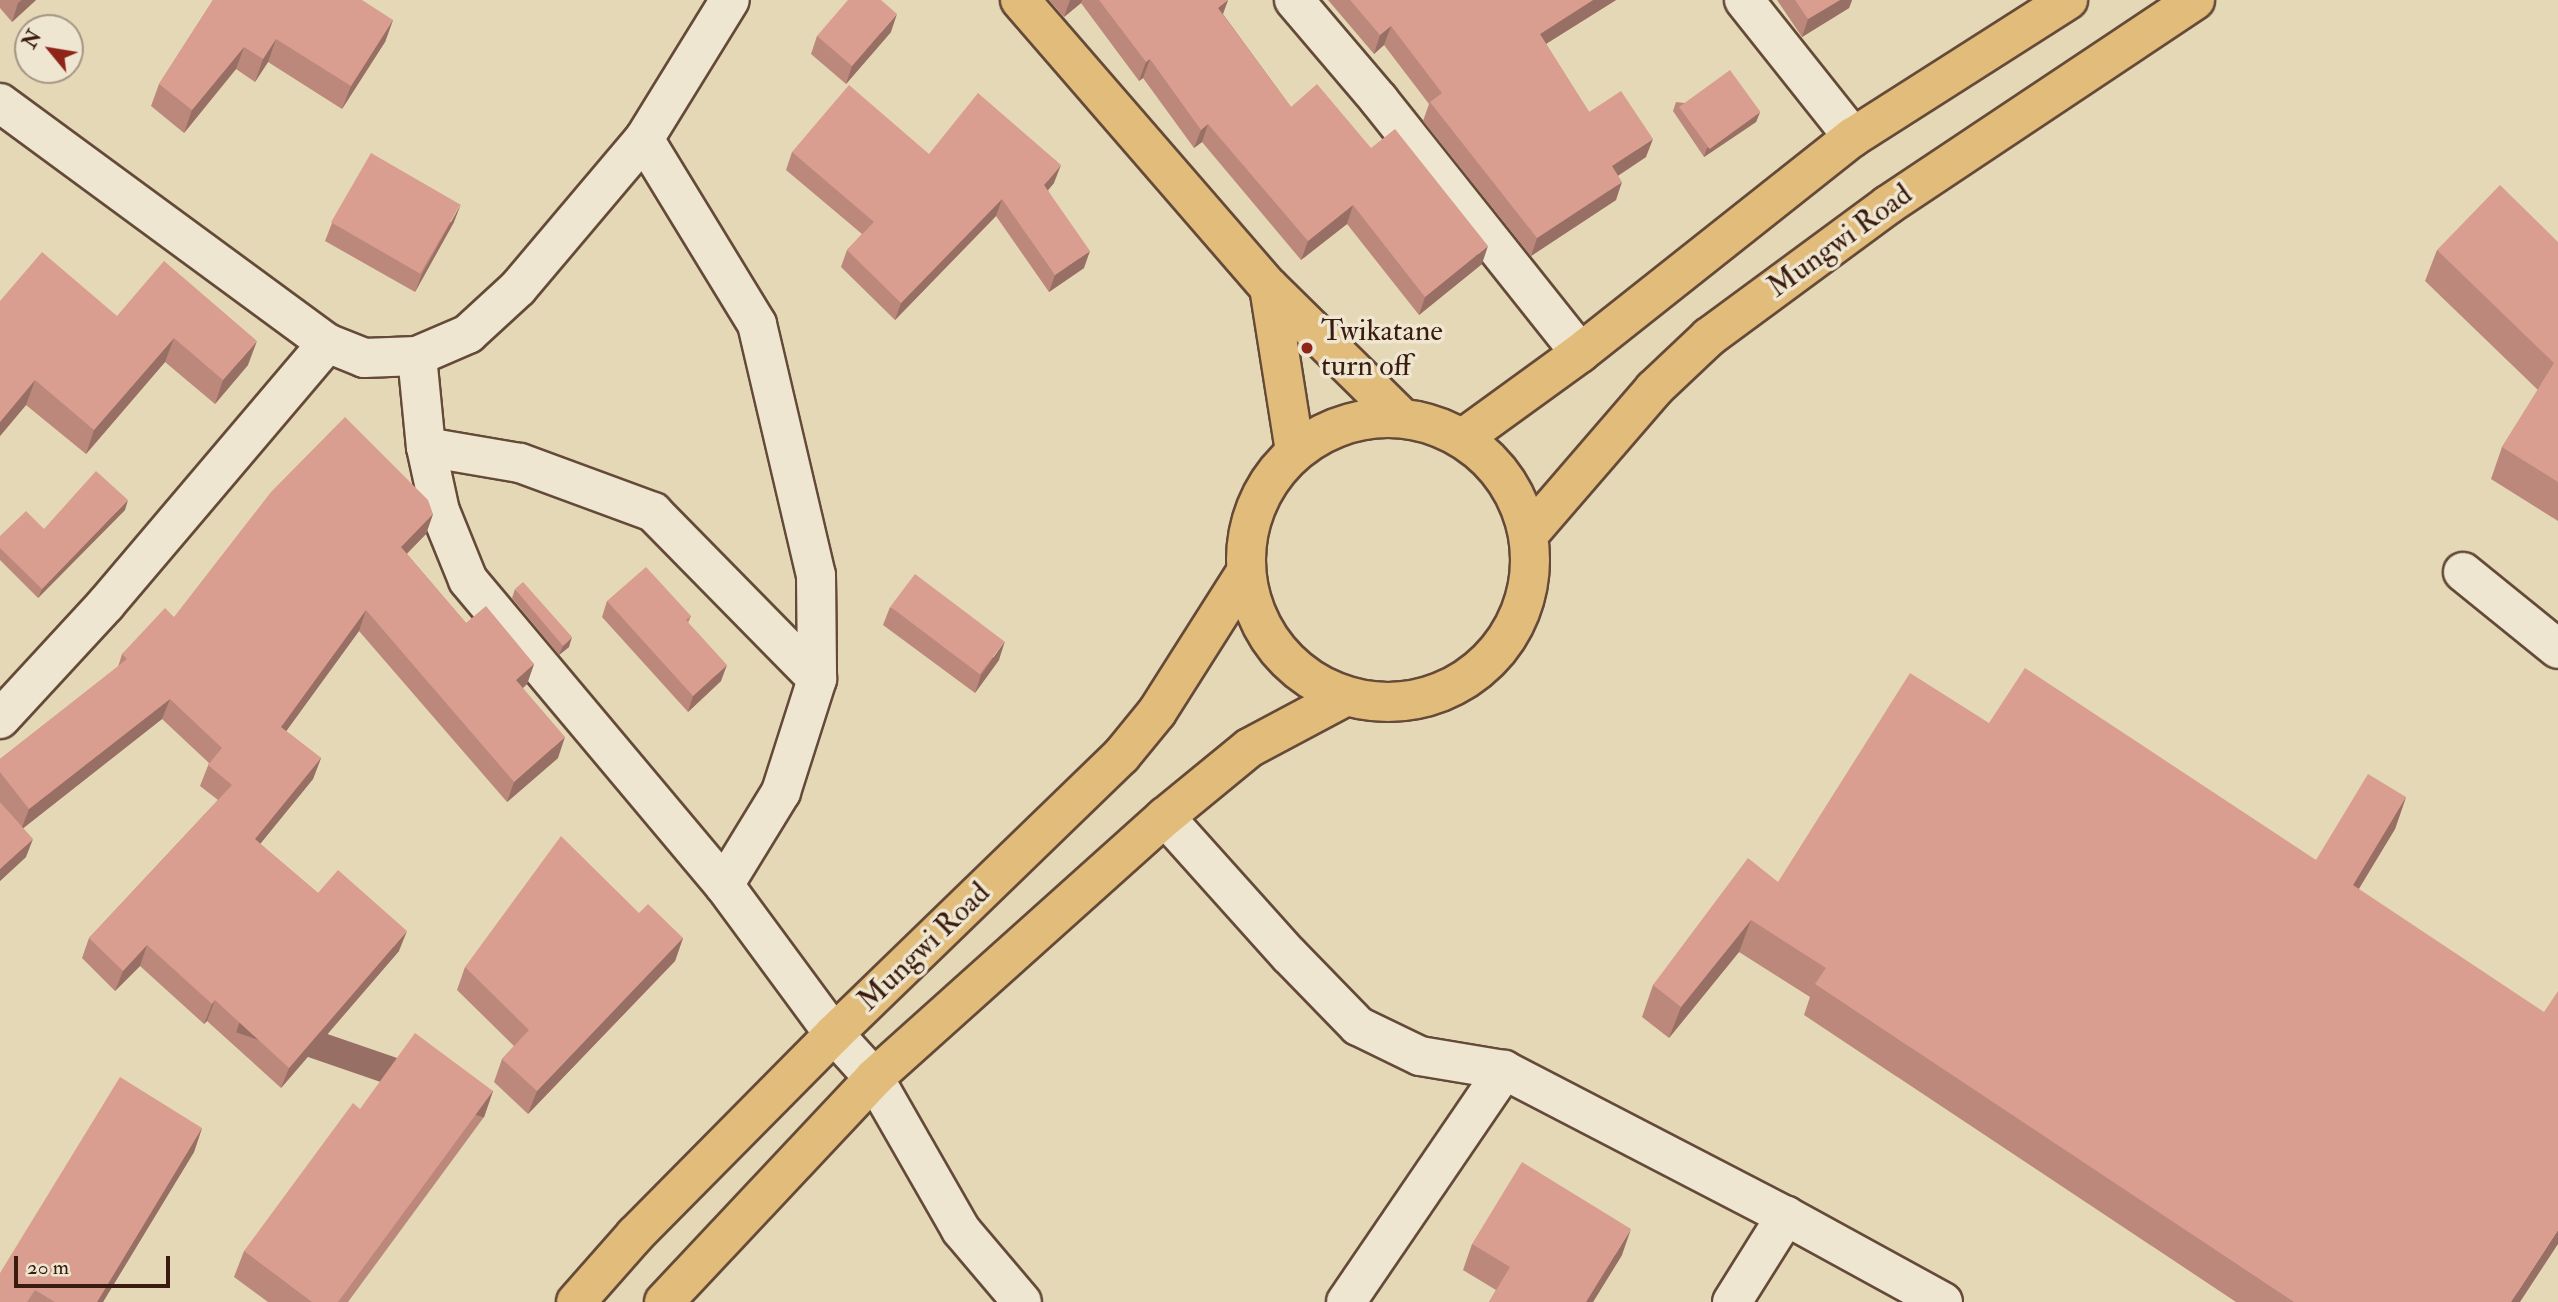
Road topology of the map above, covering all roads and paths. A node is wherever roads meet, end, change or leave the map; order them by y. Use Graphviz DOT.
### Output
graph roads {
  1 [pos="730,0"];
  2 [pos="1294,0"];
  3 [pos="1744,0"];
  4 [pos="2068,0"];
  5 [pos="2195,0"];
  6 [pos="1026,7"];
  7 [pos="0,103"];
  8 [pos="1853,137"];
  9 [pos="644,139"];
  10 [pos="1269,287"];
  11 [pos="327,343"];
  12 [pos="1580,353"];
  13 [pos="416,356"];
  14 [pos="1401,417"];
  15 [pos="1463,438"];
  16 [pos="426,447"];
  17 [pos="1295,452"];
  18 [pos="1529,534"];
  19 [pos="1246,572"];
  20 [pos="2463,572"];
  21 [pos="2558,649"];
  22 [pos="817,679"];
  23 [pos="1345,697"];
  24 [pos="0,719"];
  25 [pos="1165,817"];
  26 [pos="724,885"];
  27 [pos="834,1034"];
  28 [pos="1504,1070"];
  29 [pos="874,1078"];
  30 [pos="1786,1216"];
  31 [pos="576,1302"];
  32 [pos="664,1302"];
  33 [pos="1022,1302"];
  34 [pos="1346,1302"];
  35 [pos="1732,1302"];
  36 [pos="1942,1302"];
  1 -- 9 [label="street"];
  2 -- 12 [label="street"];
  3 -- 8 [label="street"];
  4 -- 8 [label="main road"];
  5 -- 18 [label="main road, Mungwi Road"];
  6 -- 10 [label="main road"];
  7 -- 11 [label="street"];
  8 -- 12 [label="main road"];
  9 -- 13 [label="street"];
  9 -- 22 [label="street"];
  10 -- 14 [label="main road"];
  10 -- 17 [label="main road"];
  11 -- 13 [label="street"];
  11 -- 24 [label="street"];
  12 -- 15 [label="main road"];
  13 -- 16 [label="street"];
  14 -- 15 [label="main road"];
  14 -- 17 [label="main road"];
  15 -- 18 [label="main road"];
  16 -- 22 [label="street"];
  16 -- 26 [label="street"];
  17 -- 19 [label="main road"];
  18 -- 23 [label="main road"];
  19 -- 23 [label="main road"];
  19 -- 27 [label="main road, Mungwi Road"];
  20 -- 21 [label="street"];
  22 -- 26 [label="street"];
  23 -- 25 [label="main road, Mungwi Road"];
  25 -- 28 [label="street"];
  25 -- 29 [label="main road, Mungwi Road"];
  26 -- 27 [label="street"];
  27 -- 29 [label="street"];
  27 -- 31 [label="main road, Mungwi Road"];
  28 -- 30 [label="street"];
  28 -- 34 [label="street"];
  29 -- 32 [label="main road, Mungwi Road"];
  29 -- 33 [label="street"];
  30 -- 35 [label="street"];
  30 -- 36 [label="street"];
}
